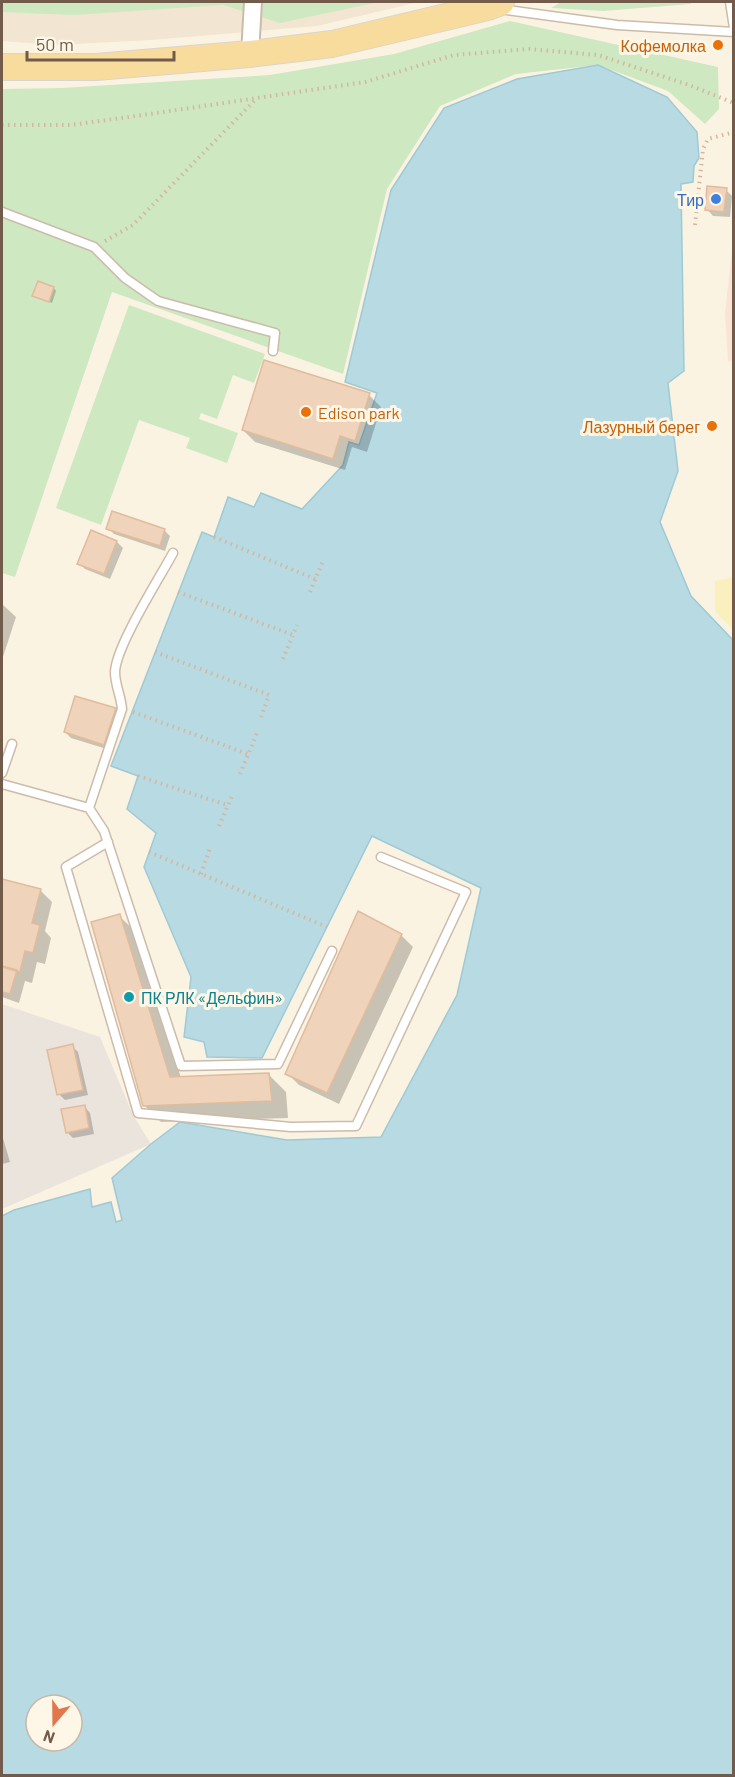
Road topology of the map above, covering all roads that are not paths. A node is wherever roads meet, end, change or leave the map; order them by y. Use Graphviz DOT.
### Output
graph roads {
  1 [pos="253,2"];
  2 [pos="730,2"];
  3 [pos="494,4"];
  4 [pos="734,28"];
  5 [pos="734,32"];
  6 [pos="250,54"];
  7 [pos="2,67"];
  8 [pos="2,212"];
  9 [pos="273,351"];
  10 [pos="173,553"];
  11 [pos="12,744"];
  12 [pos="2,773"];
  13 [pos="2,784"];
  14 [pos="89,808"];
  15 [pos="108,842"];
  16 [pos="381,858"];
  17 [pos="332,951"];
  1 -- 6 [label="street"];
  2 -- 4 [label="lane"];
  3 -- 5 [label="lane"];
  3 -- 6 [label="main road"];
  6 -- 7 [label="main road"];
  8 -- 9 [label="lane"];
  10 -- 14 [label="lane"];
  11 -- 12 [label="lane"];
  13 -- 14 [label="lane"];
  14 -- 15 [label="lane"];
  15 -- 16 [label="lane"];
  15 -- 17 [label="lane"];
}
